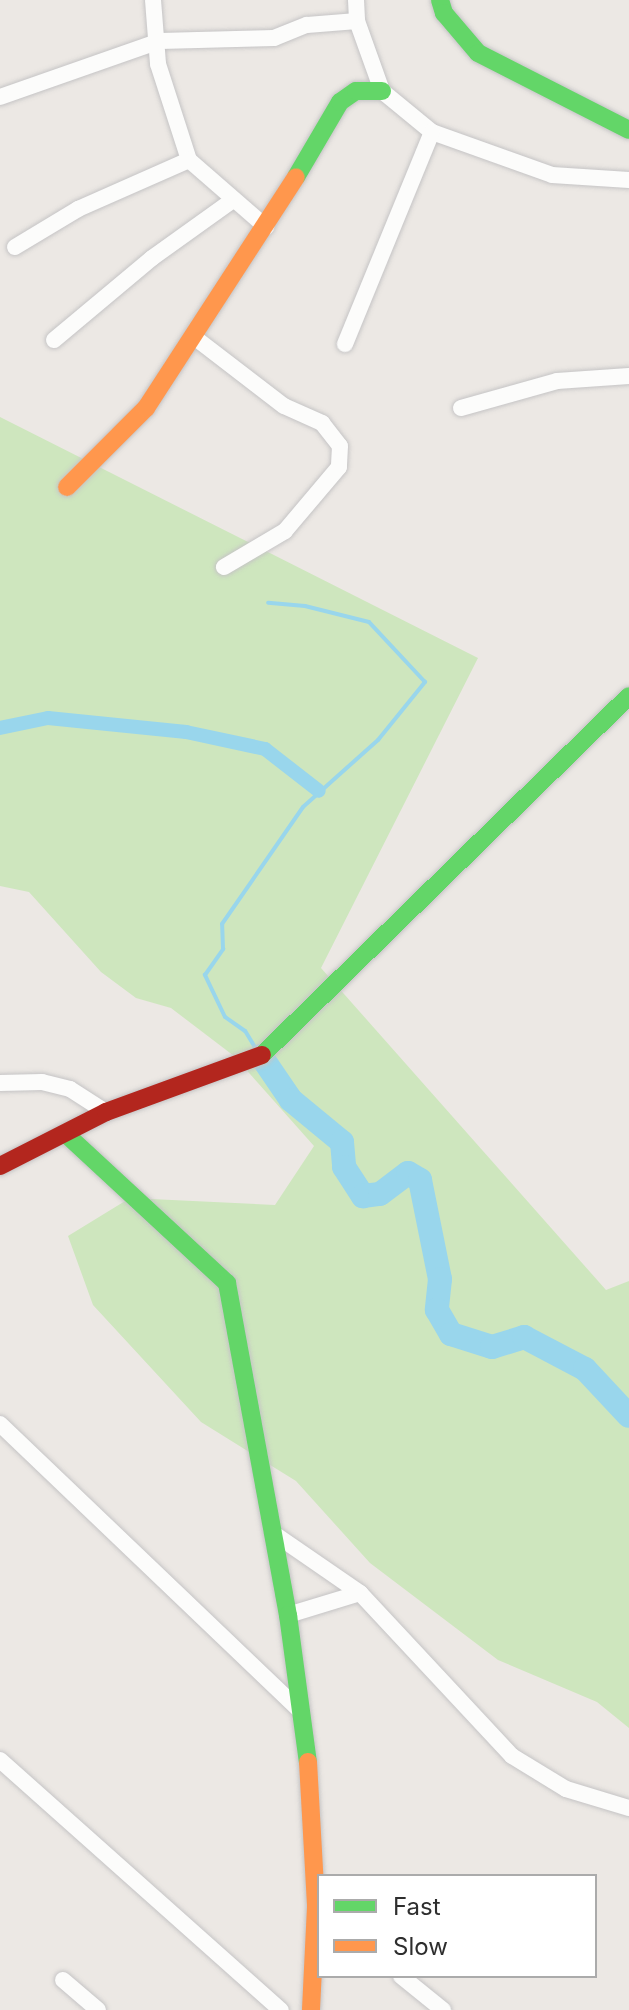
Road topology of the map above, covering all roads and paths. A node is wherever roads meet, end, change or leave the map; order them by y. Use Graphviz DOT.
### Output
graph roads {
  1 [pos="153,0"];
  2 [pos="356,0"];
  3 [pos="440,0"];
  4 [pos="357,21"];
  5 [pos="160,41"];
  6 [pos="382,91"];
  7 [pos="0,97"];
  8 [pos="629,130"];
  9 [pos="432,132"];
  10 [pos="189,160"];
  11 [pos="629,180"];
  12 [pos="233,200"];
  13 [pos="266,227"];
  14 [pos="15,247"];
  15 [pos="194,337"];
  16 [pos="54,340"];
  17 [pos="345,344"];
  18 [pos="629,376"];
  19 [pos="461,408"];
  20 [pos="67,487"];
  21 [pos="224,567"];
  22 [pos="629,696"];
  23 [pos="0,1083"];
  24 [pos="106,1112"];
  25 [pos="68,1136"];
  26 [pos="0,1166"];
  27 [pos="0,1424"];
  28 [pos="273,1533"];
  29 [pos="360,1593"];
  30 [pos="288,1615"];
  31 [pos="299,1710"];
  32 [pos="0,1760"];
  33 [pos="629,1808"];
  34 [pos="317,1908"];
  35 [pos="403,1978"];
  36 [pos="63,1980"];
  37 [pos="98,2010"];
  38 [pos="281,2010"];
  39 [pos="311,2010"];
  40 [pos="443,2010"];
  1 -- 5 [label="street"];
  2 -- 4 [label="street"];
  3 -- 8 [label="street"];
  4 -- 5 [label="street"];
  4 -- 6 [label="street"];
  5 -- 7 [label="street"];
  5 -- 10 [label="street"];
  6 -- 9 [label="street"];
  6 -- 13 [label="street"];
  9 -- 11 [label="street"];
  9 -- 17 [label="street"];
  10 -- 12 [label="street"];
  10 -- 14 [label="street"];
  12 -- 13 [label="street"];
  12 -- 16 [label="street"];
  13 -- 15 [label="street"];
  15 -- 20 [label="street"];
  15 -- 21 [label="street"];
  18 -- 19 [label="street"];
  22 -- 24 [label="street"];
  23 -- 24 [label="street"];
  24 -- 25 [label="street"];
  25 -- 26 [label="street"];
  25 -- 28 [label="street"];
  27 -- 31 [label="street"];
  28 -- 29 [label="street"];
  28 -- 30 [label="street"];
  29 -- 30 [label="street"];
  29 -- 33 [label="street"];
  30 -- 31 [label="street"];
  31 -- 34 [label="street"];
  32 -- 38 [label="street"];
  34 -- 39 [label="street"];
  35 -- 40 [label="street"];
  36 -- 37 [label="street"];
}
